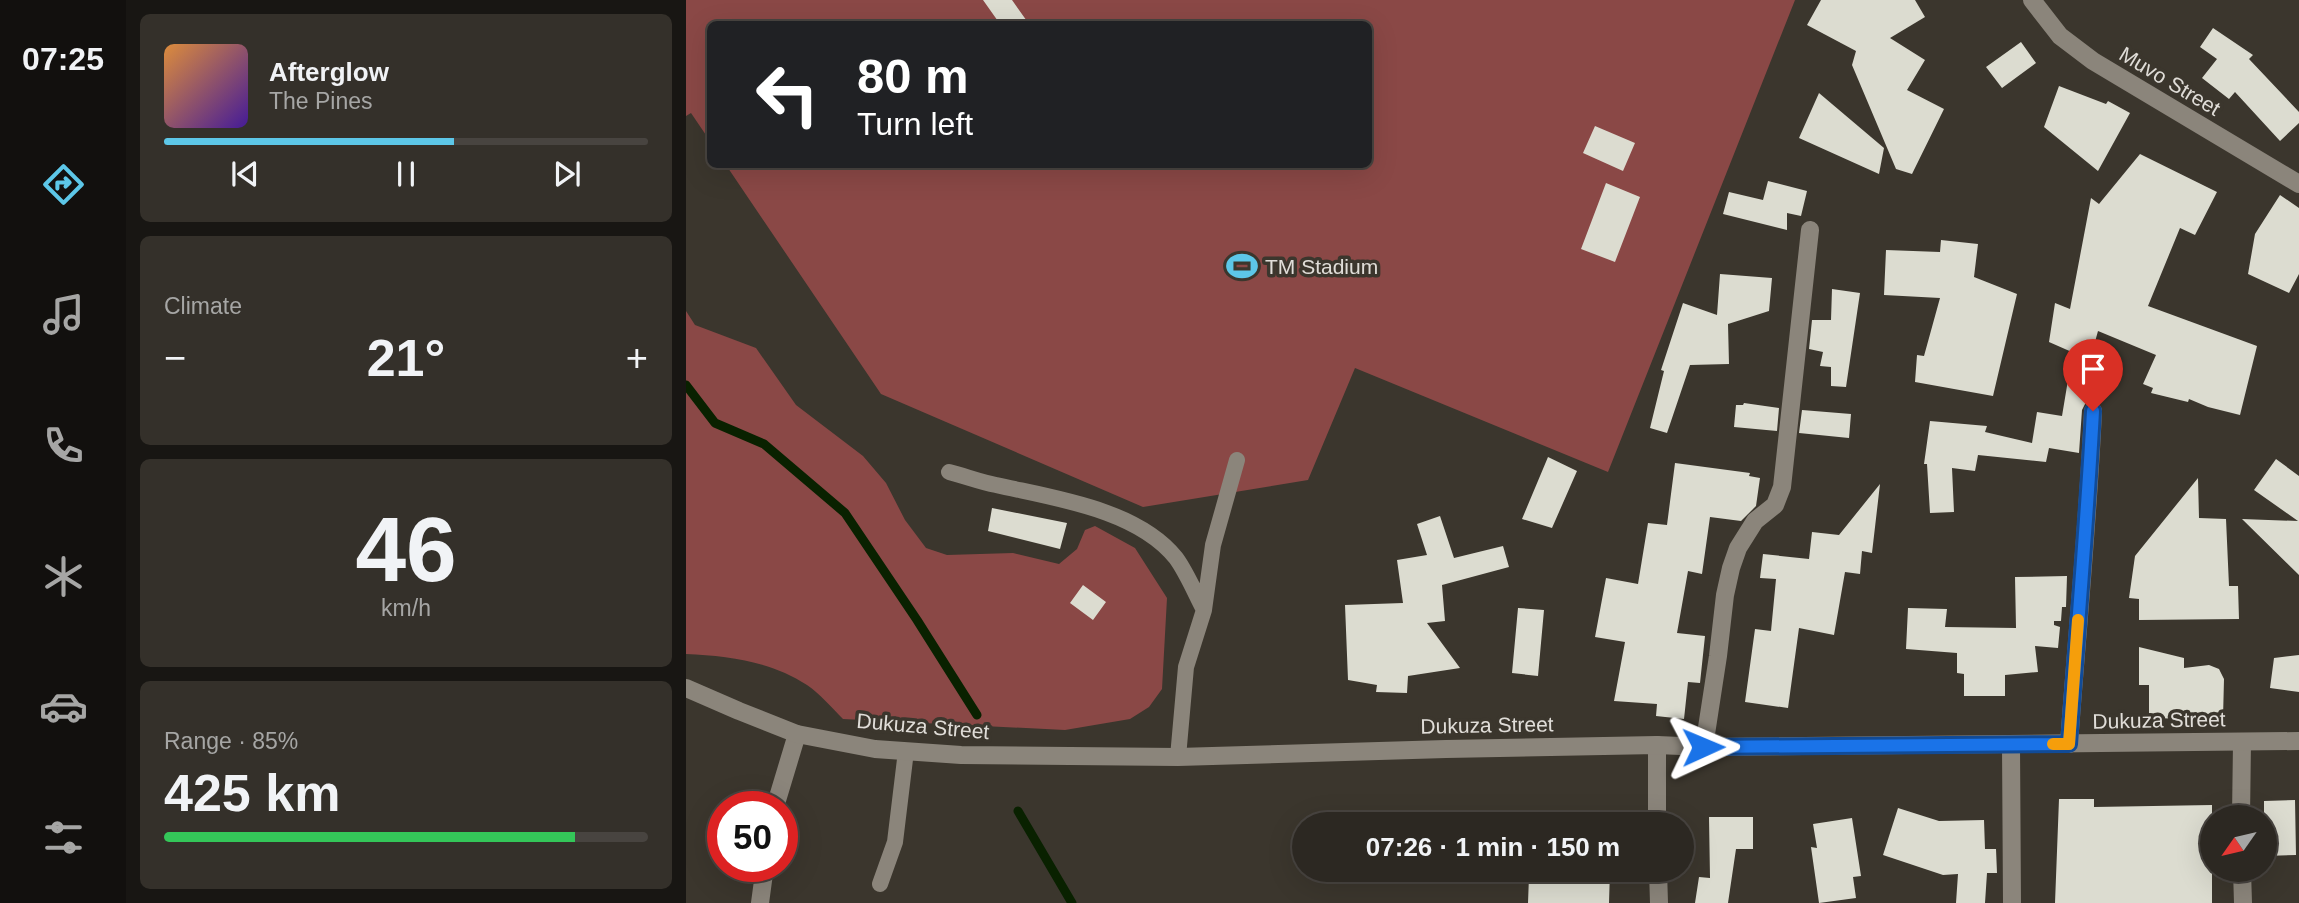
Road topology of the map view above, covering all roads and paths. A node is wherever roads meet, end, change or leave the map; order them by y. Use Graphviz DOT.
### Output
graph roads {
  1 [pos="2032,0"];
  2 [pos="2299,184"];
  3 [pos="1810,230"];
  4 [pos="2093,411"];
  5 [pos="1237,460"];
  6 [pos="949,472"];
  7 [pos="1204,610"];
  8 [pos="686,688"];
  9 [pos="797,734"];
  10 [pos="2299,741"];
  11 [pos="2242,742"];
  12 [pos="2069,744"];
  13 [pos="1657,745"];
  14 [pos="2011,745"];
  15 [pos="1703,747"];
  16 [pos="906,751"];
  17 [pos="1178,757"];
  18 [pos="780,791"];
  19 [pos="2241,805"];
  20 [pos="1657,812"];
  21 [pos="763,882"];
  22 [pos="1658,882"];
  23 [pos="2242,882"];
  24 [pos="880,884"];
  25 [pos="760,903"];
  26 [pos="1659,903"];
  27 [pos="2012,903"];
  28 [pos="2243,903"];
  1 -- 2 [label="street, Muvo Street"];
  3 -- 15 [label="street"];
  4 -- 12 [label="street"];
  5 -- 7 [label="lane"];
  6 -- 7 [label="lane"];
  7 -- 17 [label="lane"];
  8 -- 9 [label="street, Dukuza Street"];
  9 -- 16 [label="street, Dukuza Street"];
  9 -- 18 [label="street"];
  10 -- 11 [label="street, Dukuza Street"];
  11 -- 12 [label="street, Dukuza Street"];
  11 -- 19 [label="street"];
  12 -- 14 [label="street, Dukuza Street"];
  13 -- 15 [label="street, Dukuza Street"];
  13 -- 17 [label="street, Dukuza Street"];
  13 -- 20 [label="street"];
  14 -- 15 [label="street, Dukuza Street"];
  14 -- 27 [label="street"];
  16 -- 17 [label="street, Dukuza Street"];
  16 -- 24 [label="lane"];
  21 -- 25 [label="street"];
  22 -- 26 [label="street"];
  23 -- 28 [label="street"];
}
